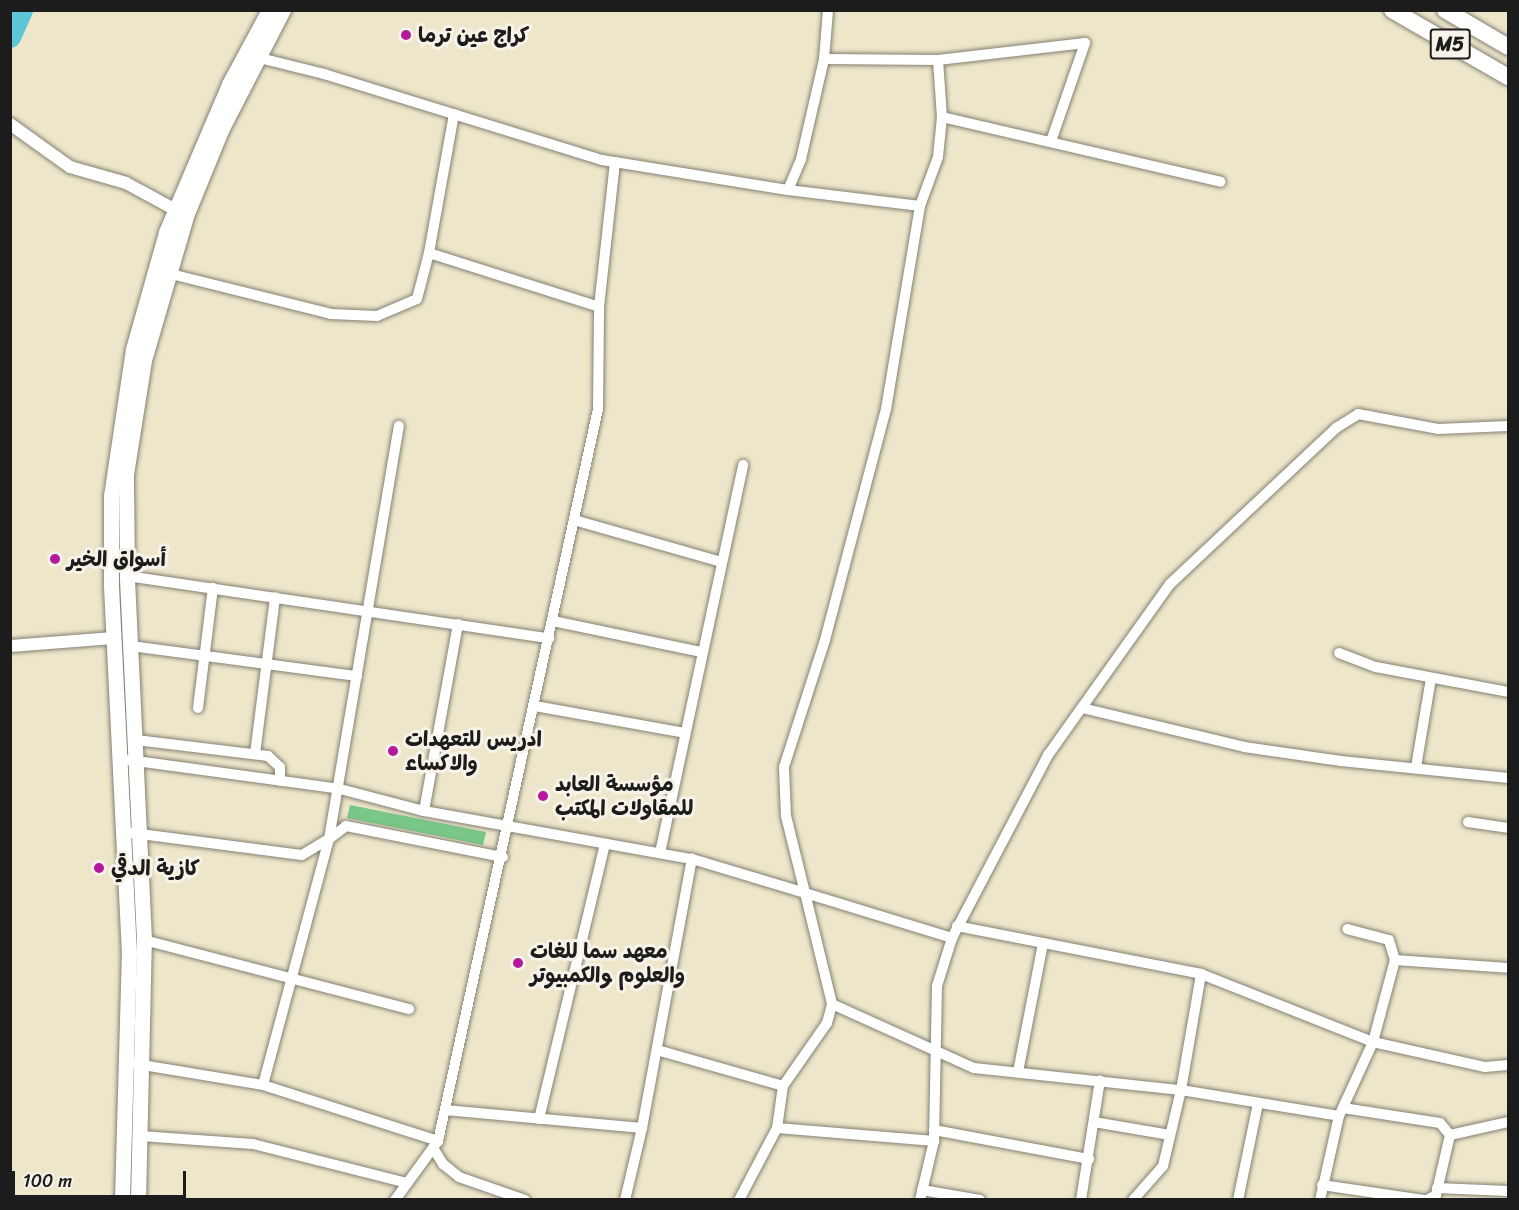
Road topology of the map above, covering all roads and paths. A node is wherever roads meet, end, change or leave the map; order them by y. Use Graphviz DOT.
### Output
graph roads {
  1 [pos="269,10"];
  2 [pos="283,10"];
  3 [pos="828,10"];
  4 [pos="1392,10"];
  5 [pos="1445,10"];
  6 [pos="1509,47"];
  7 [pos="252,56"];
  8 [pos="824,59"];
  9 [pos="938,60"];
  10 [pos="1509,77"];
  11 [pos="454,114"];
  12 [pos="942,117"];
  13 [pos="10,124"];
  14 [pos="1051,141"];
  15 [pos="615,162"];
  16 [pos="1221,182"];
  17 [pos="788,190"];
  18 [pos="920,206"];
  19 [pos="180,213"];
  20 [pos="429,253"];
  21 [pos="168,273"];
  22 [pos="599,307"];
  23 [pos="399,426"];
  24 [pos="1509,426"];
  25 [pos="743,465"];
  26 [pos="574,520"];
  27 [pos="721,562"];
  28 [pos="127,576"];
  29 [pos="213,588"];
  30 [pos="275,597"];
  31 [pos="368,610"];
  32 [pos="553,621"];
  33 [pos="458,624"];
  34 [pos="114,638"];
  35 [pos="549,638"];
  36 [pos="10,646"];
  37 [pos="131,646"];
  38 [pos="702,652"];
  39 [pos="1339,653"];
  40 [pos="204,655"];
  41 [pos="266,663"];
  42 [pos="357,676"];
  43 [pos="1431,678"];
  44 [pos="1509,692"];
  45 [pos="535,706"];
  46 [pos="198,708"];
  47 [pos="1082,708"];
  48 [pos="685,733"];
  49 [pos="136,740"];
  50 [pos="255,754"];
  51 [pos="120,756"];
  52 [pos="137,762"];
  53 [pos="1416,767"];
  54 [pos="1509,777"];
  55 [pos="280,781"];
  56 [pos="340,789"];
  57 [pos="424,811"];
  58 [pos="1468,822"];
  59 [pos="509,828"];
  60 [pos="1509,828"];
  61 [pos="133,833"];
  62 [pos="329,839"];
  63 [pos="605,844"];
  64 [pos="660,853"];
  65 [pos="503,857"];
  66 [pos="692,859"];
  67 [pos="805,893"];
  68 [pos="957,926"];
  69 [pos="1347,929"];
  70 [pos="952,938"];
  71 [pos="144,940"];
  72 [pos="1043,943"];
  73 [pos="1395,960"];
  74 [pos="1509,968"];
  75 [pos="1201,974"];
  76 [pos="290,978"];
  77 [pos="832,1004"];
  78 [pos="409,1010"];
  79 [pos="1373,1042"];
  80 [pos="657,1050"];
  81 [pos="937,1051"];
  82 [pos="126,1063"];
  83 [pos="143,1065"];
  84 [pos="1509,1065"];
  85 [pos="1018,1072"];
  86 [pos="1100,1080"];
  87 [pos="263,1085"];
  88 [pos="783,1086"];
  89 [pos="1181,1090"];
  90 [pos="1258,1103"];
  91 [pos="445,1110"];
  92 [pos="1341,1112"];
  93 [pos="539,1119"];
  94 [pos="1094,1122"];
  95 [pos="1509,1122"];
  96 [pos="642,1128"];
  97 [pos="777,1128"];
  98 [pos="1170,1135"];
  99 [pos="1450,1135"];
  100 [pos="141,1136"];
  101 [pos="934,1136"];
  102 [pos="435,1144"];
  103 [pos="1089,1159"];
  104 [pos="407,1183"];
  105 [pos="1322,1185"];
  106 [pos="1437,1188"];
  107 [pos="1509,1191"];
  108 [pos="921,1195"];
  109 [pos="122,1200"];
  110 [pos="138,1200"];
  111 [pos="395,1200"];
  112 [pos="525,1200"];
  113 [pos="625,1200"];
  114 [pos="739,1200"];
  115 [pos="980,1200"];
  116 [pos="1081,1200"];
  117 [pos="1133,1200"];
  118 [pos="1238,1200"];
  119 [pos="1320,1200"];
  120 [pos="1426,1200"];
  1 -- 7 [label="main road"];
  2 -- 7 [label="main road"];
  3 -- 8 [label="street"];
  4 -- 10 [label="highway, M5"];
  5 -- 6 [label="highway, M5"];
  7 -- 11 [label="street"];
  7 -- 19 [label="main road"];
  8 -- 9 [label="street"];
  8 -- 17 [label="street"];
  9 -- 12 [label="street"];
  9 -- 14 [label="street"];
  11 -- 15 [label="street"];
  11 -- 20 [label="street"];
  12 -- 14 [label="street"];
  12 -- 18 [label="street"];
  13 -- 19 [label="street"];
  14 -- 16 [label="street"];
  15 -- 17 [label="street"];
  15 -- 22 [label="street"];
  17 -- 18 [label="street"];
  18 -- 67 [label="street"];
  19 -- 21 [label="main road"];
  19 -- 34 [label="main road"];
  20 -- 21 [label="street"];
  20 -- 22 [label="street"];
  21 -- 28 [label="main road"];
  22 -- 26 [label="street"];
  23 -- 31 [label="street"];
  24 -- 47 [label="street"];
  25 -- 27 [label="street"];
  26 -- 27 [label="street"];
  26 -- 32 [label="street"];
  27 -- 38 [label="street"];
  28 -- 29 [label="street"];
  28 -- 37 [label="main road"];
  29 -- 30 [label="street"];
  29 -- 40 [label="street"];
  30 -- 31 [label="street"];
  30 -- 41 [label="street"];
  31 -- 33 [label="street"];
  31 -- 42 [label="street"];
  32 -- 35 [label="street"];
  32 -- 38 [label="street"];
  33 -- 35 [label="street"];
  33 -- 57 [label="street"];
  34 -- 36 [label="street"];
  34 -- 51 [label="main road"];
  35 -- 45 [label="street"];
  37 -- 40 [label="street"];
  37 -- 49 [label="main road"];
  38 -- 48 [label="street"];
  39 -- 43 [label="street"];
  40 -- 41 [label="street"];
  40 -- 46 [label="street"];
  41 -- 42 [label="street"];
  41 -- 50 [label="street"];
  42 -- 56 [label="street"];
  43 -- 44 [label="street"];
  43 -- 53 [label="street"];
  45 -- 48 [label="street"];
  45 -- 59 [label="street"];
  47 -- 53 [label="street"];
  47 -- 68 [label="street"];
  48 -- 64 [label="street"];
  49 -- 50 [label="street"];
  49 -- 52 [label="main road"];
  50 -- 55 [label="street"];
  51 -- 52 [label="street"];
  51 -- 61 [label="main road"];
  52 -- 55 [label="street"];
  52 -- 61 [label="main road"];
  53 -- 54 [label="street"];
  55 -- 56 [label="street"];
  56 -- 57 [label="street"];
  56 -- 62 [label="street"];
  57 -- 59 [label="street"];
  58 -- 60 [label="street"];
  59 -- 63 [label="street"];
  59 -- 65 [label="street"];
  61 -- 62 [label="street"];
  61 -- 71 [label="main road"];
  61 -- 82 [label="main road"];
  62 -- 65 [label="street"];
  62 -- 76 [label="street"];
  63 -- 64 [label="street"];
  63 -- 93 [label="street"];
  64 -- 66 [label="street"];
  65 -- 91 [label="street"];
  66 -- 67 [label="street"];
  66 -- 80 [label="street"];
  67 -- 70 [label="street"];
  67 -- 77 [label="street"];
  68 -- 70 [label="street"];
  68 -- 72 [label="street"];
  69 -- 73 [label="street"];
  70 -- 81 [label="street"];
  71 -- 76 [label="street"];
  71 -- 83 [label="main road"];
  72 -- 75 [label="street"];
  72 -- 85 [label="street"];
  73 -- 74 [label="street"];
  73 -- 79 [label="street"];
  75 -- 79 [label="street"];
  75 -- 89 [label="street"];
  76 -- 78 [label="street"];
  76 -- 87 [label="street"];
  77 -- 81 [label="street"];
  77 -- 88 [label="street"];
  79 -- 84 [label="street"];
  79 -- 92 [label="street"];
  80 -- 88 [label="street"];
  80 -- 96 [label="street"];
  81 -- 85 [label="street"];
  81 -- 101 [label="street"];
  82 -- 83 [label="street"];
  82 -- 109 [label="main road"];
  83 -- 87 [label="street"];
  83 -- 100 [label="main road"];
  85 -- 86 [label="street"];
  86 -- 89 [label="street"];
  86 -- 94 [label="street"];
  87 -- 102 [label="street"];
  88 -- 97 [label="street"];
  89 -- 90 [label="street"];
  89 -- 98 [label="street"];
  90 -- 92 [label="street"];
  90 -- 118 [label="street"];
  91 -- 93 [label="street"];
  91 -- 102 [label="street"];
  92 -- 99 [label="street"];
  92 -- 105 [label="street"];
  93 -- 96 [label="street"];
  94 -- 98 [label="street"];
  94 -- 103 [label="street"];
  95 -- 99 [label="street"];
  96 -- 113 [label="street"];
  97 -- 101 [label="street"];
  97 -- 114 [label="street"];
  98 -- 117 [label="street"];
  99 -- 106 [label="street"];
  100 -- 104 [label="street"];
  100 -- 110 [label="main road"];
  101 -- 103 [label="street"];
  101 -- 108 [label="street"];
  102 -- 104 [label="street"];
  102 -- 112 [label="street"];
  103 -- 116 [label="street"];
  104 -- 111 [label="street"];
  105 -- 119 [label="street"];
  105 -- 120 [label="street"];
  106 -- 107 [label="street"];
  106 -- 120 [label="street"];
  108 -- 115 [label="street"];
}
